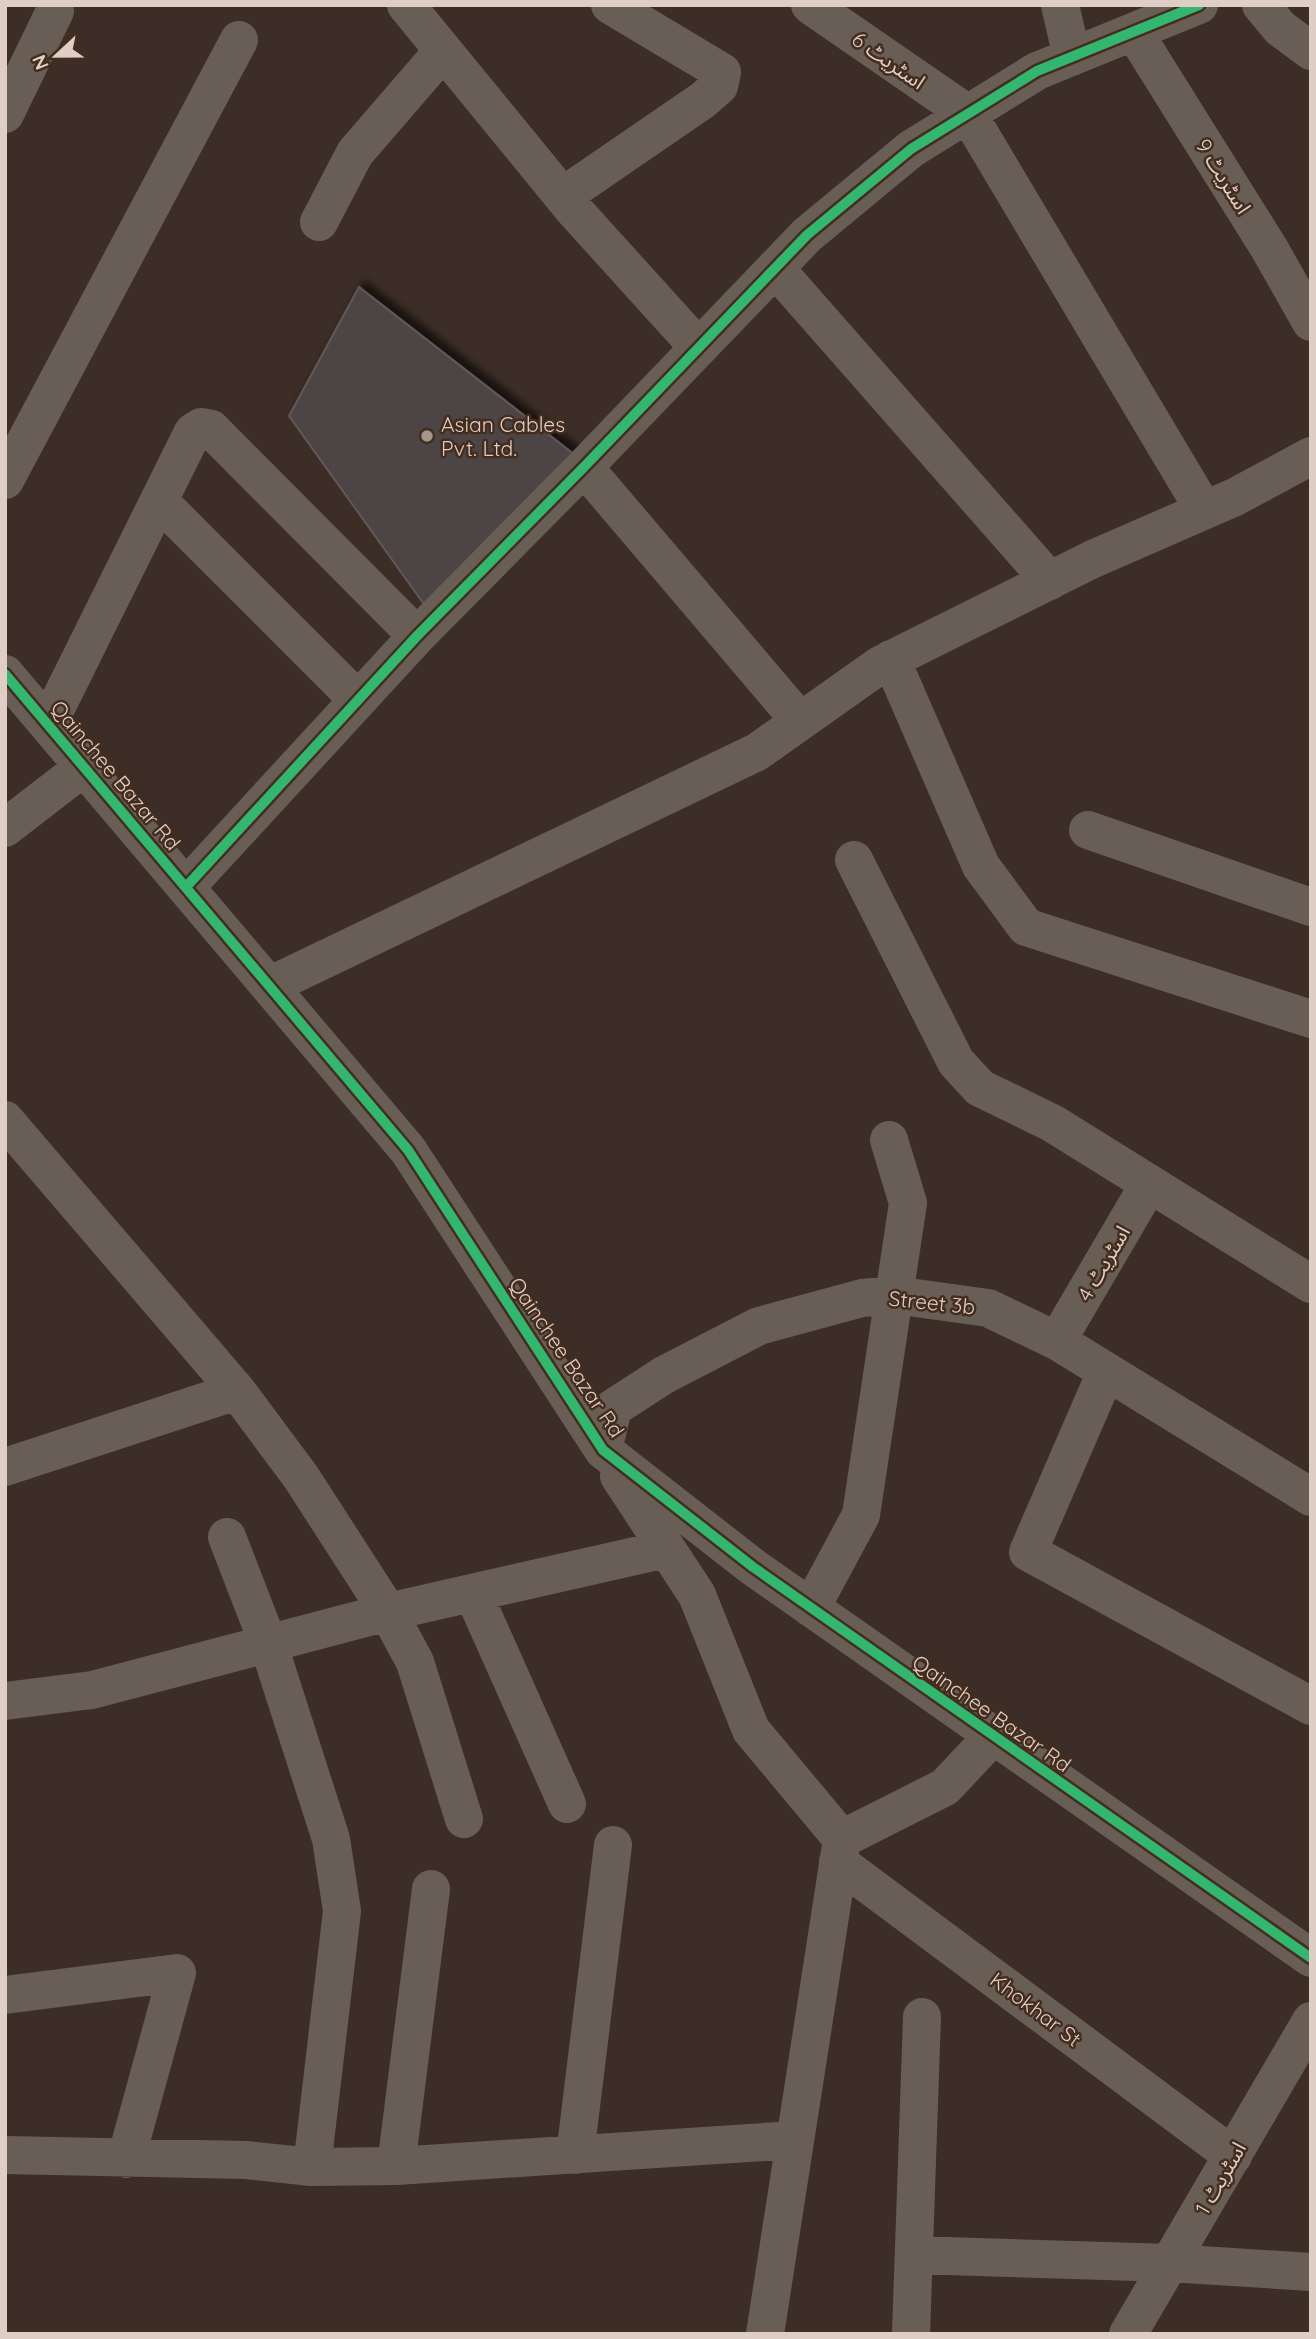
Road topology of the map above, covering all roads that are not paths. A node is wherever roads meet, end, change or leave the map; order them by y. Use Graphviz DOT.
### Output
graph roads {
  1 [pos="406,5"];
  2 [pos="610,5"];
  3 [pos="810,5"];
  4 [pos="1060,5"];
  5 [pos="1199,5"];
  6 [pos="1261,5"];
  7 [pos="55,11"];
  8 [pos="1134,32"];
  9 [pos="239,40"];
  10 [pos="443,51"];
  11 [pos="1311,51"];
  12 [pos="1072,57"];
  13 [pos="5,114"];
  14 [pos="968,114"];
  15 [pos="563,196"];
  16 [pos="319,222"];
  17 [pos="775,268"];
  18 [pos="1311,322"];
  19 [pos="698,347"];
  20 [pos="1311,456"];
  21 [pos="584,467"];
  22 [pos="5,480"];
  23 [pos="159,500"];
  24 [pos="1204,510"];
  25 [pos="1050,580"];
  26 [pos="417,636"];
  27 [pos="891,659"];
  28 [pos="5,674"];
  29 [pos="358,700"];
  30 [pos="800,721"];
  31 [pos="48,724"];
  32 [pos="83,767"];
  33 [pos="5,828"];
  34 [pos="1088,830"];
  35 [pos="855,860"];
  36 [pos="186,887"];
  37 [pos="1311,907"];
  38 [pos="269,986"];
  39 [pos="1311,1019"];
  40 [pos="5,1120"];
  41 [pos="889,1140"];
  42 [pos="1149,1184"];
  43 [pos="1311,1284"];
  44 [pos="894,1295"];
  45 [pos="1057,1341"];
  46 [pos="1106,1372"];
  47 [pos="237,1391"];
  48 [pos="603,1450"];
  49 [pos="5,1467"];
  50 [pos="1311,1497"];
  51 [pos="227,1537"];
  52 [pos="666,1549"];
  53 [pos="473,1593"];
  54 [pos="811,1608"];
  55 [pos="387,1612"];
  56 [pos="268,1643"];
  57 [pos="5,1702"];
  58 [pos="1311,1706"];
  59 [pos="992,1737"];
  60 [pos="567,1804"];
  61 [pos="464,1819"];
  62 [pos="613,1845"];
  63 [pos="840,1851"];
  64 [pos="431,1889"];
  65 [pos="1311,1958"];
  66 [pos="5,1995"];
  67 [pos="922,2017"];
  68 [pos="1311,2021"];
  69 [pos="795,2140"];
  70 [pos="5,2155"];
  71 [pos="575,2155"];
  72 [pos="1233,2156"];
  73 [pos="126,2159"];
  74 [pos="396,2166"];
  75 [pos="312,2167"];
  76 [pos="914,2255"];
  77 [pos="1170,2263"];
  78 [pos="1311,2272"];
  79 [pos="765,2334"];
  80 [pos="911,2334"];
  81 [pos="1128,2334"];
  1 -- 10 [label="street"];
  2 -- 15 [label="street"];
  3 -- 14 [label="street, اسٹریٹ 6"];
  4 -- 12 [label="street"];
  5 -- 8 [label="street"];
  6 -- 11 [label="street"];
  7 -- 13 [label="street"];
  8 -- 12 [label="street"];
  8 -- 18 [label="street, اسٹریٹ 9"];
  9 -- 22 [label="street"];
  10 -- 15 [label="street"];
  10 -- 16 [label="street"];
  12 -- 14 [label="street"];
  14 -- 17 [label="street"];
  14 -- 24 [label="street"];
  15 -- 19 [label="street"];
  17 -- 19 [label="street"];
  17 -- 25 [label="street"];
  19 -- 21 [label="street"];
  20 -- 24 [label="street"];
  21 -- 26 [label="street"];
  21 -- 30 [label="street"];
  23 -- 26 [label="street"];
  23 -- 29 [label="street"];
  23 -- 31 [label="street"];
  24 -- 25 [label="street"];
  25 -- 27 [label="street"];
  26 -- 29 [label="street"];
  27 -- 30 [label="street"];
  27 -- 39 [label="street"];
  28 -- 31 [label="street, Qainchee Bazar Rd"];
  29 -- 36 [label="street"];
  30 -- 38 [label="street"];
  31 -- 32 [label="street, Qainchee Bazar Rd"];
  32 -- 33 [label="street"];
  32 -- 36 [label="street, Qainchee Bazar Rd"];
  34 -- 37 [label="street"];
  35 -- 42 [label="street"];
  36 -- 38 [label="street, Qainchee Bazar Rd"];
  38 -- 48 [label="street, Qainchee Bazar Rd"];
  40 -- 47 [label="street"];
  41 -- 44 [label="street"];
  42 -- 43 [label="street"];
  42 -- 45 [label="street, اسٹریٹ 4"];
  44 -- 45 [label="street, Street 3b"];
  44 -- 48 [label="street, Street 3b"];
  44 -- 54 [label="street"];
  45 -- 46 [label="street, Street 3b"];
  46 -- 50 [label="street, Street 3b"];
  46 -- 58 [label="street"];
  47 -- 49 [label="street"];
  47 -- 55 [label="street"];
  48 -- 52 [label="street, Khokhar St"];
  48 -- 54 [label="street, Qainchee Bazar Rd"];
  51 -- 56 [label="street"];
  52 -- 53 [label="street"];
  52 -- 63 [label="street, Khokhar St"];
  53 -- 55 [label="street"];
  53 -- 60 [label="street"];
  54 -- 59 [label="street, Qainchee Bazar Rd"];
  55 -- 56 [label="street"];
  55 -- 61 [label="street"];
  56 -- 57 [label="street"];
  56 -- 75 [label="street"];
  59 -- 63 [label="street"];
  59 -- 65 [label="street, Qainchee Bazar Rd"];
  62 -- 71 [label="street"];
  63 -- 69 [label="street"];
  63 -- 72 [label="street, Khokhar St"];
  64 -- 74 [label="street"];
  66 -- 73 [label="street"];
  67 -- 76 [label="street"];
  68 -- 72 [label="street, اسٹریٹ 1"];
  69 -- 71 [label="street"];
  69 -- 79 [label="street"];
  70 -- 73 [label="street"];
  71 -- 74 [label="street"];
  72 -- 77 [label="street, اسٹریٹ 1"];
  73 -- 75 [label="street"];
  74 -- 75 [label="street"];
  76 -- 77 [label="street"];
  76 -- 80 [label="street"];
  77 -- 78 [label="street"];
  77 -- 81 [label="street, اسٹریٹ 1"];
}
